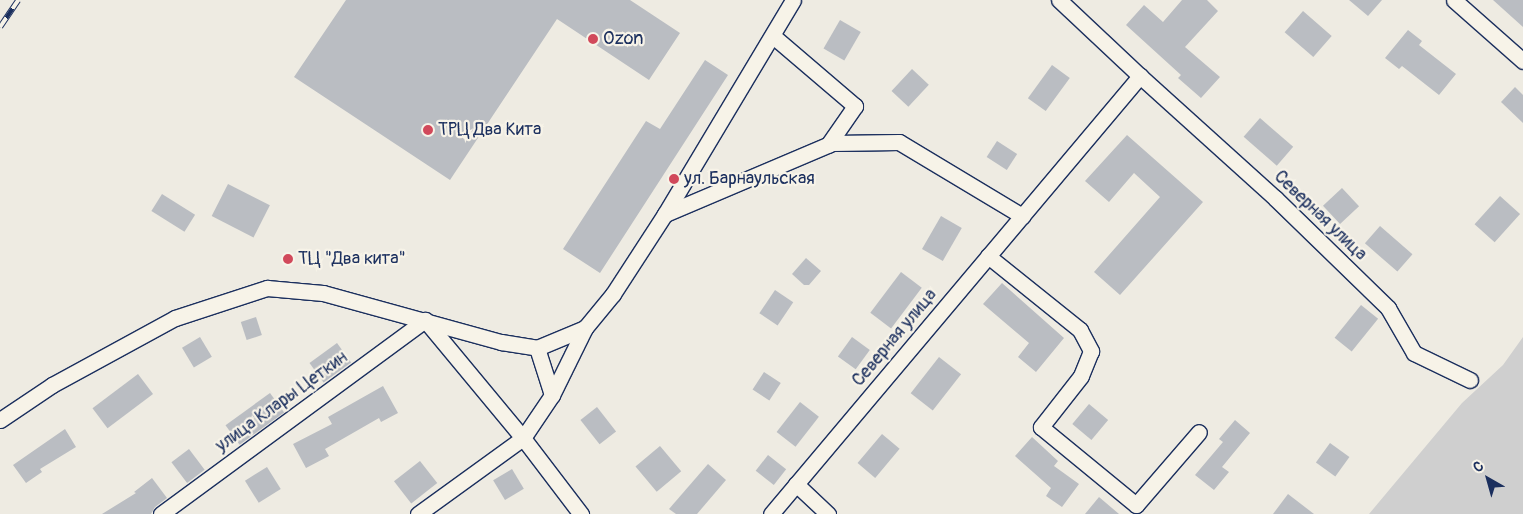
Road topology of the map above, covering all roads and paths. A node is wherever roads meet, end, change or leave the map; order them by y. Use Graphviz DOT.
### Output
graph roads {
  1 [pos="794,0"];
  2 [pos="1060,0"];
  3 [pos="1454,0"];
  4 [pos="773,36"];
  5 [pos="1523,61"];
  6 [pos="1140,76"];
  7 [pos="828,145"];
  8 [pos="665,214"];
  9 [pos="1022,216"];
  10 [pos="988,256"];
  11 [pos="425,320"];
  12 [pos="585,328"];
  13 [pos="537,348"];
  14 [pos="1470,380"];
  15 [pos="552,395"];
  16 [pos="0,420"];
  17 [pos="1199,432"];
  18 [pos="523,438"];
  19 [pos="796,484"];
  20 [pos="161,514"];
  21 [pos="418,514"];
  22 [pos="581,514"];
  23 [pos="771,514"];
  24 [pos="828,514"];
  1 -- 4 [label="street"];
  2 -- 6 [label="street, Северная улица"];
  3 -- 5 [label="street"];
  4 -- 7 [label="street"];
  4 -- 8 [label="street"];
  6 -- 9 [label="street, Северная улица"];
  6 -- 14 [label="street, Северная улица"];
  7 -- 8 [label="street"];
  7 -- 9 [label="street"];
  8 -- 12 [label="street"];
  9 -- 10 [label="street, Северная улица"];
  10 -- 17 [label="street"];
  10 -- 19 [label="street, Северная улица"];
  11 -- 13 [label="street"];
  11 -- 16 [label="street"];
  11 -- 18 [label="street"];
  11 -- 20 [label="street, улица Клары Цеткин"];
  12 -- 13 [label="street"];
  12 -- 15 [label="street"];
  13 -- 15 [label="street"];
  15 -- 18 [label="street"];
  18 -- 21 [label="street"];
  18 -- 22 [label="street"];
  19 -- 23 [label="street, Северная улица"];
  19 -- 24 [label="street"];
}
